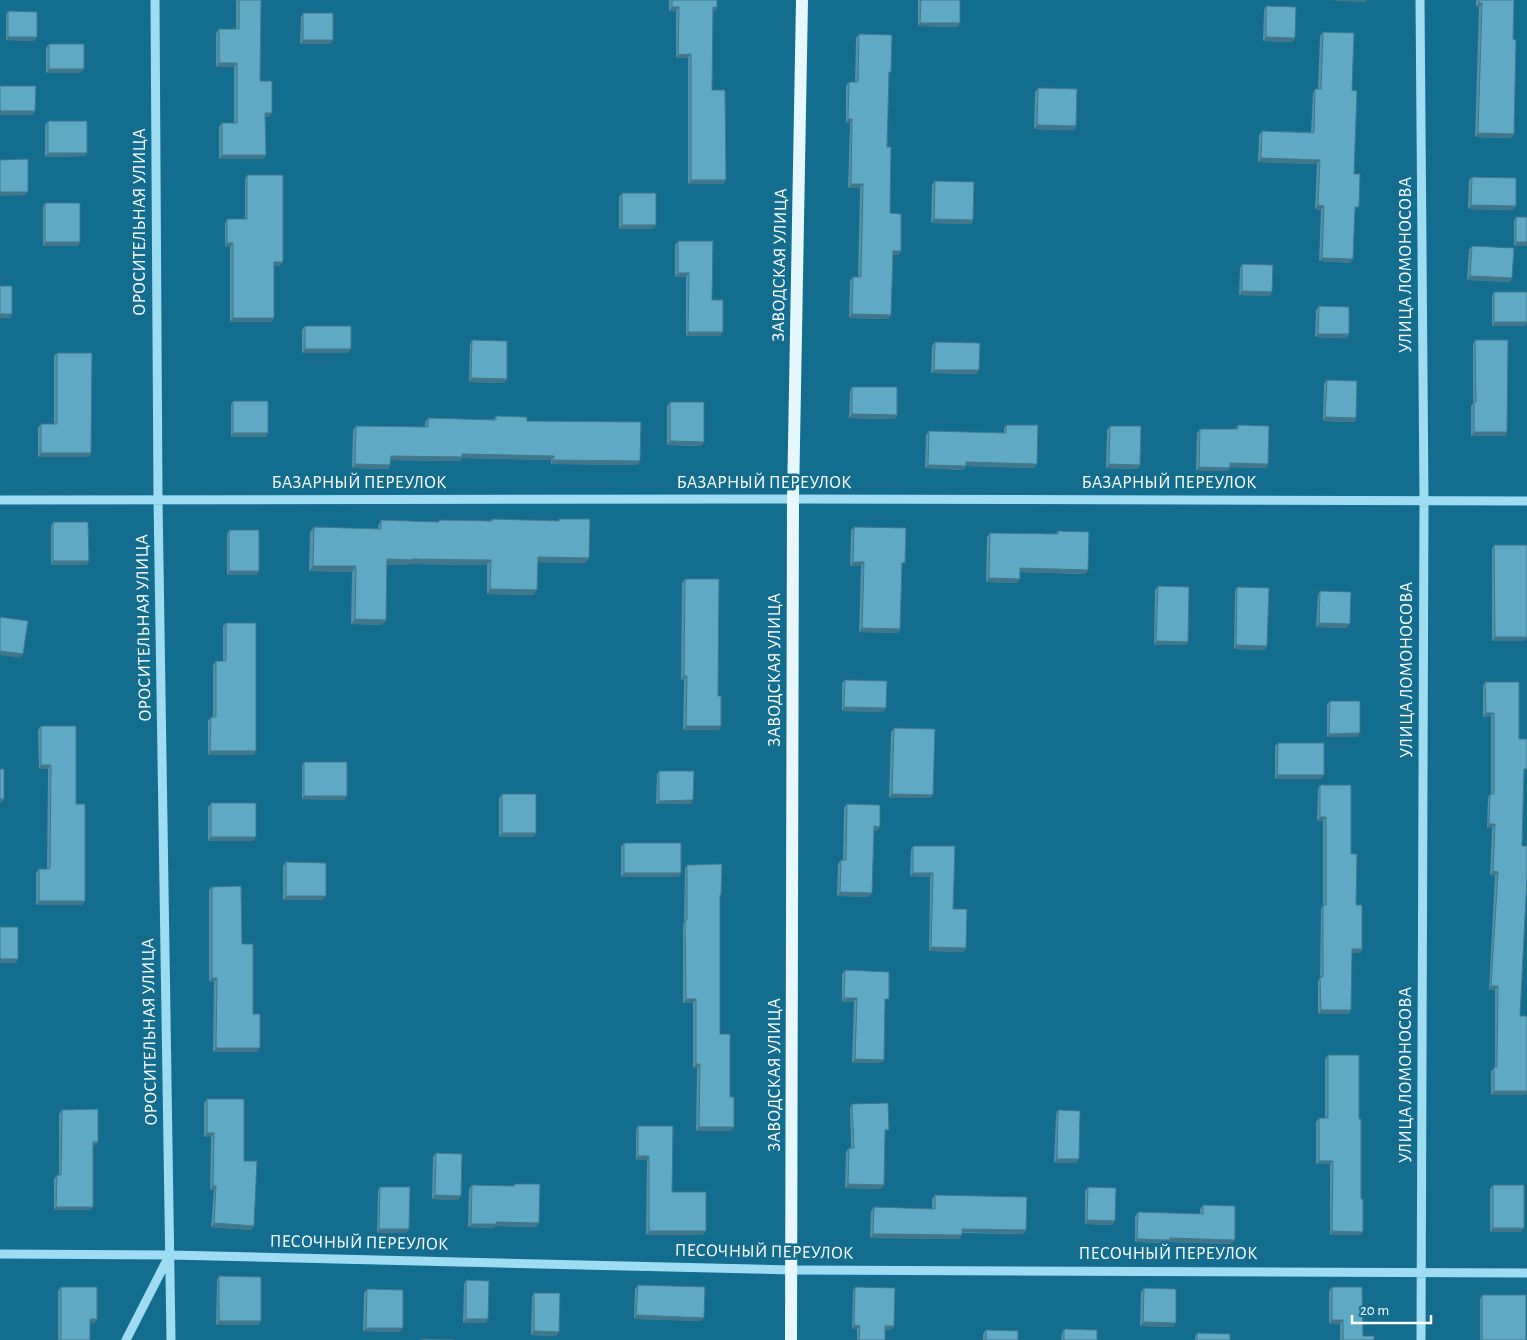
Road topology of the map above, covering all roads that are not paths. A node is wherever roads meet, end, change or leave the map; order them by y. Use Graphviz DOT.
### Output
graph roads {
  1 [pos="155,0"];
  2 [pos="802,0"];
  3 [pos="1420,0"];
  4 [pos="158,499"];
  5 [pos="792,499"];
  6 [pos="0,500"];
  7 [pos="1424,500"];
  8 [pos="1527,501"];
  9 [pos="0,1254"];
  10 [pos="170,1254"];
  11 [pos="792,1270"];
  12 [pos="1421,1271"];
  13 [pos="1527,1272"];
  14 [pos="126,1340"];
  15 [pos="171,1340"];
  16 [pos="792,1340"];
  17 [pos="1421,1340"];
  1 -- 4 [label="street, ОРОСИТЕЛЬНАЯ УЛИЦА"];
  2 -- 5 [label="main road, ЗАВОДСКАЯ УЛИЦА"];
  3 -- 7 [label="street, УЛИЦА ЛОМОНОСОВА"];
  4 -- 5 [label="street, БАЗАРНЫЙ ПЕРЕУЛОК"];
  4 -- 6 [label="street, БАЗАРНЫЙ ПЕРЕУЛОК"];
  4 -- 10 [label="street, ОРОСИТЕЛЬНАЯ УЛИЦА"];
  5 -- 7 [label="street, БАЗАРНЫЙ ПЕРЕУЛОК"];
  5 -- 11 [label="main road, ЗАВОДСКАЯ УЛИЦА"];
  7 -- 8 [label="street, БАЗАРНЫЙ ПЕРЕУЛОК"];
  7 -- 12 [label="street, УЛИЦА ЛОМОНОСОВА"];
  9 -- 10 [label="street, ПЕСОЧНЫЙ ПЕРЕУЛОК"];
  10 -- 11 [label="street, ПЕСОЧНЫЙ ПЕРЕУЛОК"];
  10 -- 14 [label="street, ОРОСИТЕЛЬНАЯ УЛИЦА"];
  10 -- 15 [label="street, ОРОСИТЕЛЬНАЯ УЛИЦА"];
  11 -- 12 [label="street, ПЕСОЧНЫЙ ПЕРЕУЛОК"];
  11 -- 16 [label="main road, ЗАВОДСКАЯ УЛИЦА"];
  12 -- 13 [label="street, ПЕСОЧНЫЙ ПЕРЕУЛОК"];
  12 -- 17 [label="street, УЛИЦА ЛОМОНОСОВА"];
}
